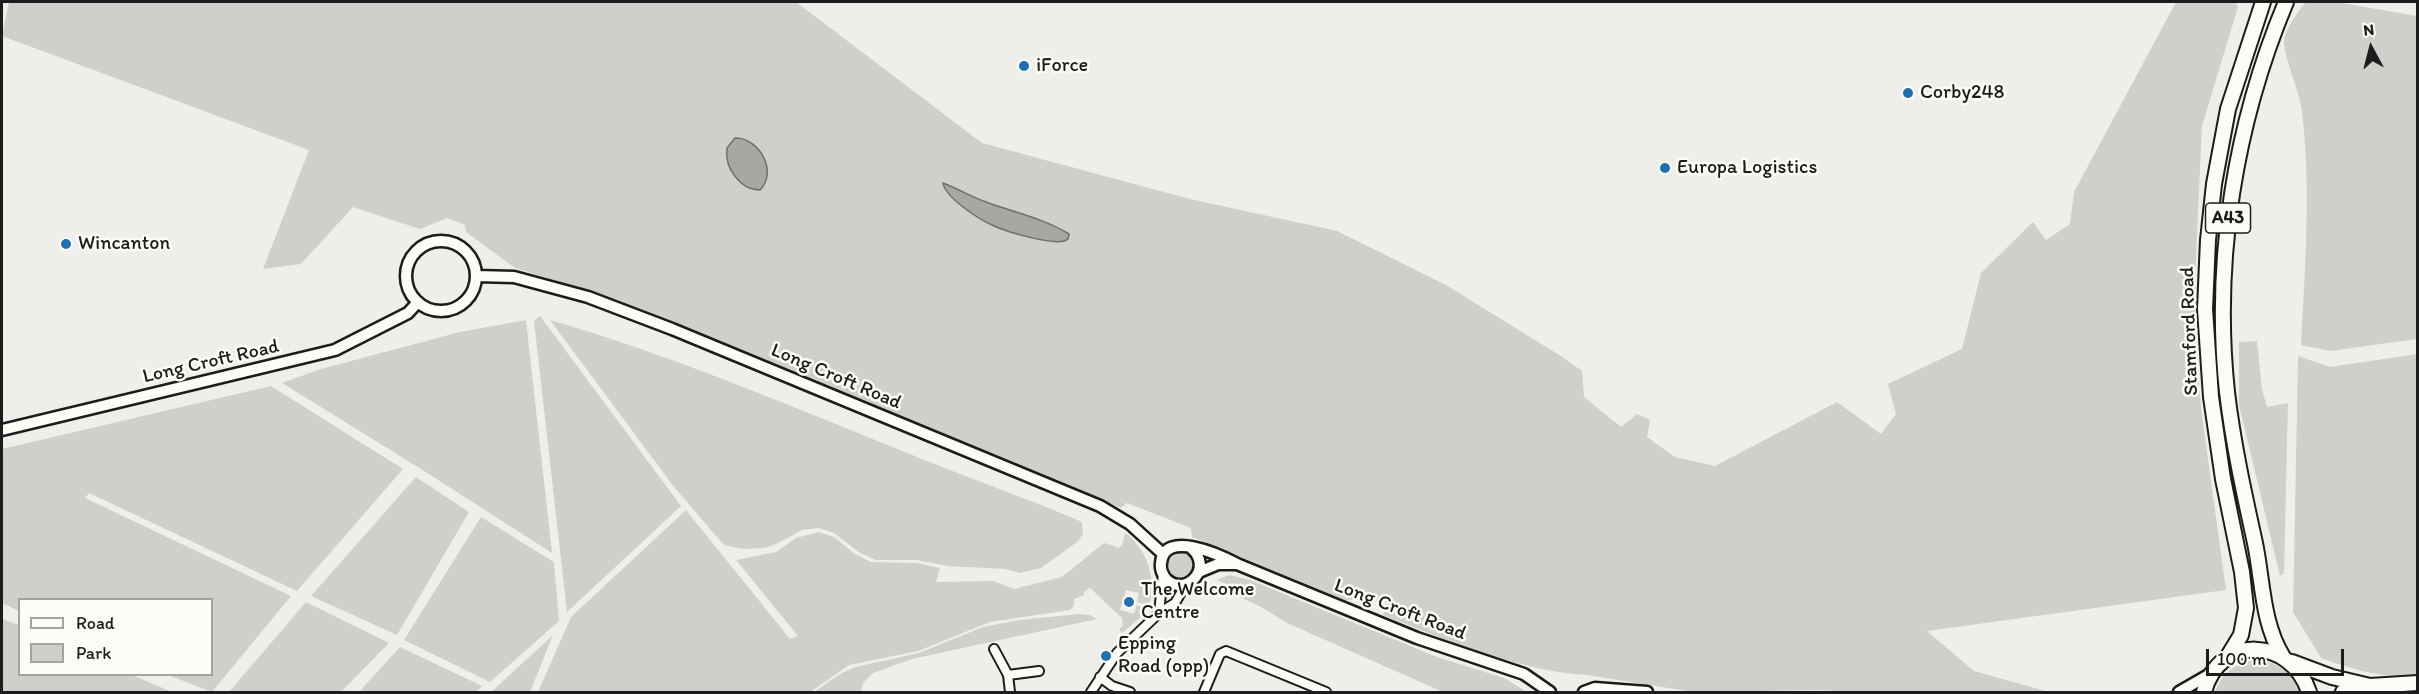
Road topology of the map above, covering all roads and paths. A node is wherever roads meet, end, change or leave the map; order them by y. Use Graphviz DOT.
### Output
graph roads {
  1 [pos="2262,2"];
  2 [pos="2286,2"];
  3 [pos="477,276"];
  4 [pos="418,302"];
  5 [pos="2,430"];
  6 [pos="1191,548"];
  7 [pos="1163,554"];
  8 [pos="1237,564"];
  9 [pos="1199,572"];
  10 [pos="1163,574"];
  11 [pos="1186,584"];
  12 [pos="1159,613"];
  13 [pos="994,649"];
  14 [pos="2227,658"];
  15 [pos="2287,659"];
  16 [pos="1039,671"];
  17 [pos="2212,673"];
  18 [pos="1008,675"];
  19 [pos="1100,677"];
  20 [pos="2418,683"];
  21 [pos="2370,686"];
  22 [pos="1606,691"];
  23 [pos="1552,692"];
  24 [pos="1010,693"];
  25 [pos="1090,693"];
  26 [pos="1130,693"];
  27 [pos="1204,693"];
  28 [pos="1326,693"];
  29 [pos="1584,693"];
  30 [pos="1647,693"];
  31 [pos="2179,693"];
  32 [pos="2204,693"];
  33 [pos="2309,693"];
  34 [pos="2343,693"];
  1 -- 14 [label="highway, Stamford Road / A43"];
  2 -- 15 [label="highway, Stamford Road / A43"];
  3 -- 4 [label="street"];
  3 -- 4 [label="street"];
  3 -- 7 [label="street, Long Croft Road"];
  4 -- 5 [label="street, Long Croft Road"];
  6 -- 7 [label="street"];
  6 -- 8 [label="street, Long Croft Road"];
  6 -- 9 [label="street"];
  7 -- 10 [label="street"];
  8 -- 9 [label="street"];
  8 -- 23 [label="street, Long Croft Road"];
  9 -- 11 [label="street"];
  10 -- 11 [label="street"];
  10 -- 12 [label="street"];
  11 -- 12 [label="street"];
  12 -- 19 [label="street"];
  13 -- 18 [label="street"];
  14 -- 15 [label="highway"];
  14 -- 17 [label="highway"];
  15 -- 21 [label="highway"];
  15 -- 33 [label="highway, Stamford Road"];
  16 -- 18 [label="street"];
  17 -- 31 [label="street"];
  17 -- 32 [label="highway"];
  18 -- 24 [label="street"];
  19 -- 25 [label="street"];
  19 -- 26 [label="street"];
  20 -- 21 [label="highway"];
  21 -- 34 [label="highway"];
  22 -- 29 [label="street"];
  22 -- 30 [label="street"];
  27 -- 28 [label="street"];
}
